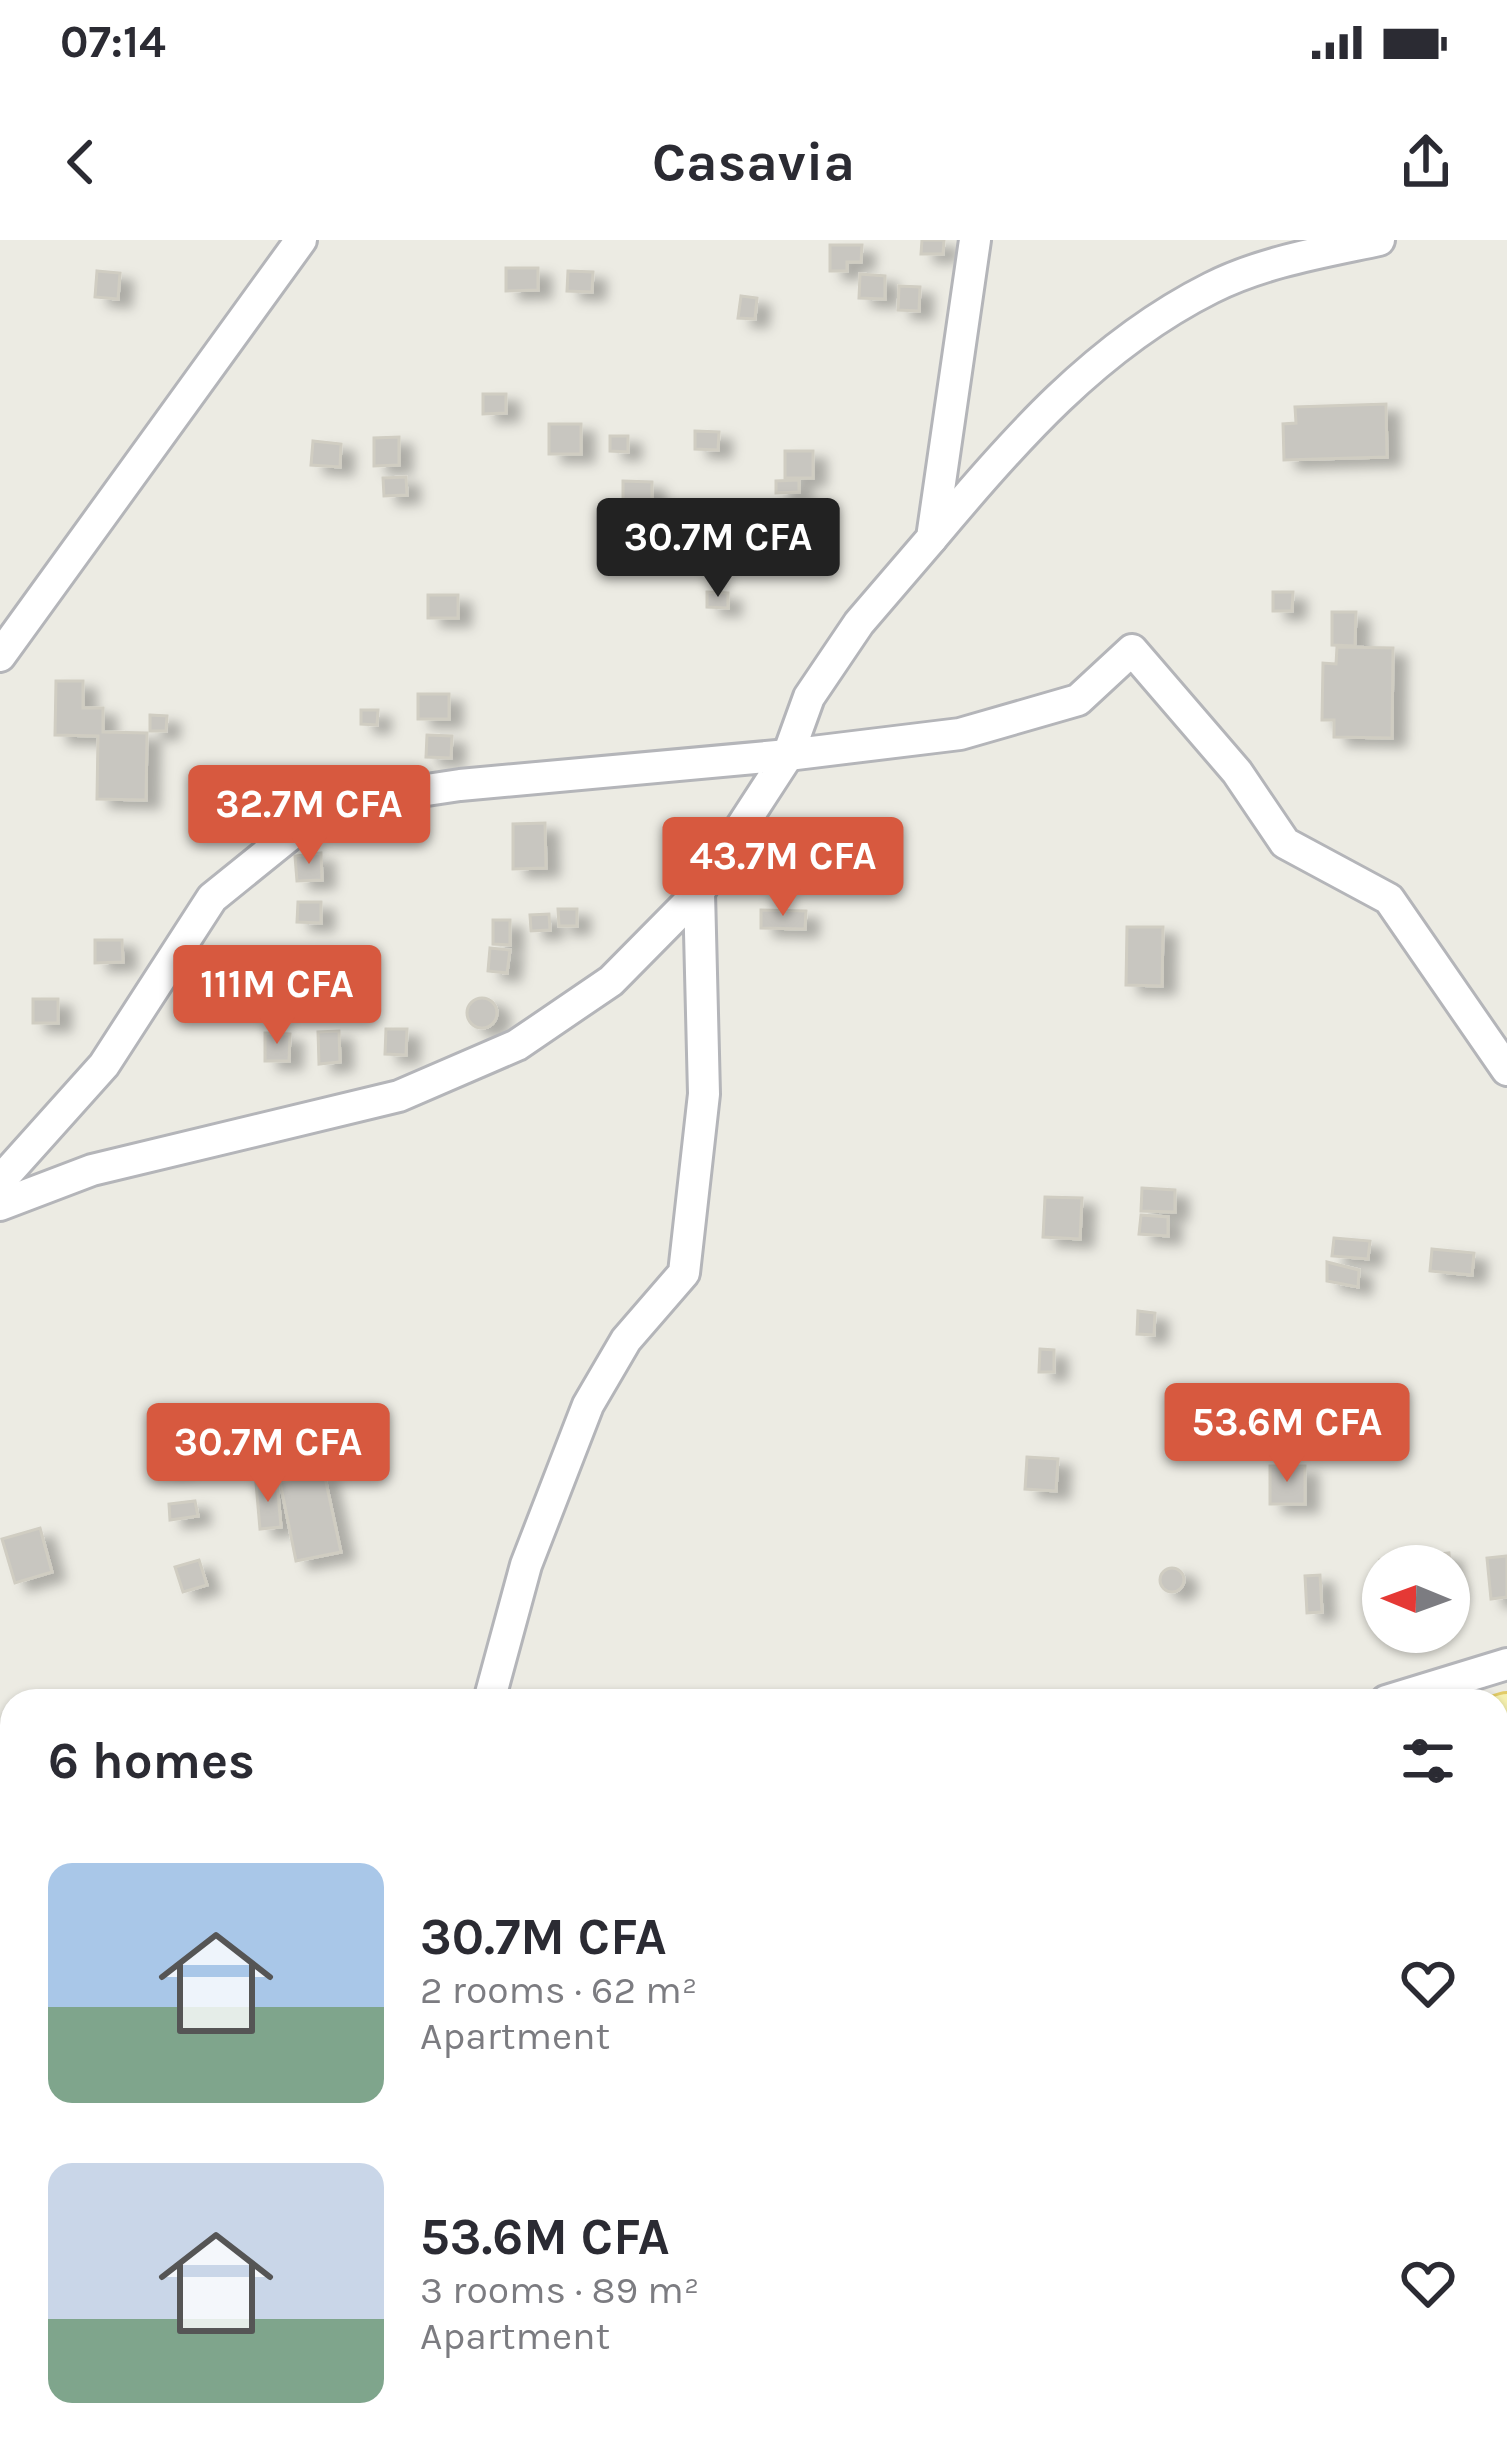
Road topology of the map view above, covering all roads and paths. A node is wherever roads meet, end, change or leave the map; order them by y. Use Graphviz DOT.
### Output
graph roads {
  1 [pos="301,240"];
  2 [pos="975,240"];
  3 [pos="1379,240"];
  4 [pos="932,538"];
  5 [pos="0,656"];
  6 [pos="788,755"];
  7 [pos="699,892"];
  8 [pos="1507,1070"];
  9 [pos="0,1181"];
  10 [pos="0,1205"];
  11 [pos="1507,1664"];
  12 [pos="492,1689"];
  13 [pos="1425,1689"];
  1 -- 5 [label="street"];
  2 -- 4 [label="street"];
  3 -- 4 [label="street"];
  4 -- 6 [label="street"];
  6 -- 7 [label="street"];
  6 -- 8 [label="street"];
  6 -- 9 [label="street"];
  7 -- 10 [label="street"];
  7 -- 12 [label="street"];
  11 -- 13 [label="street"];
}
